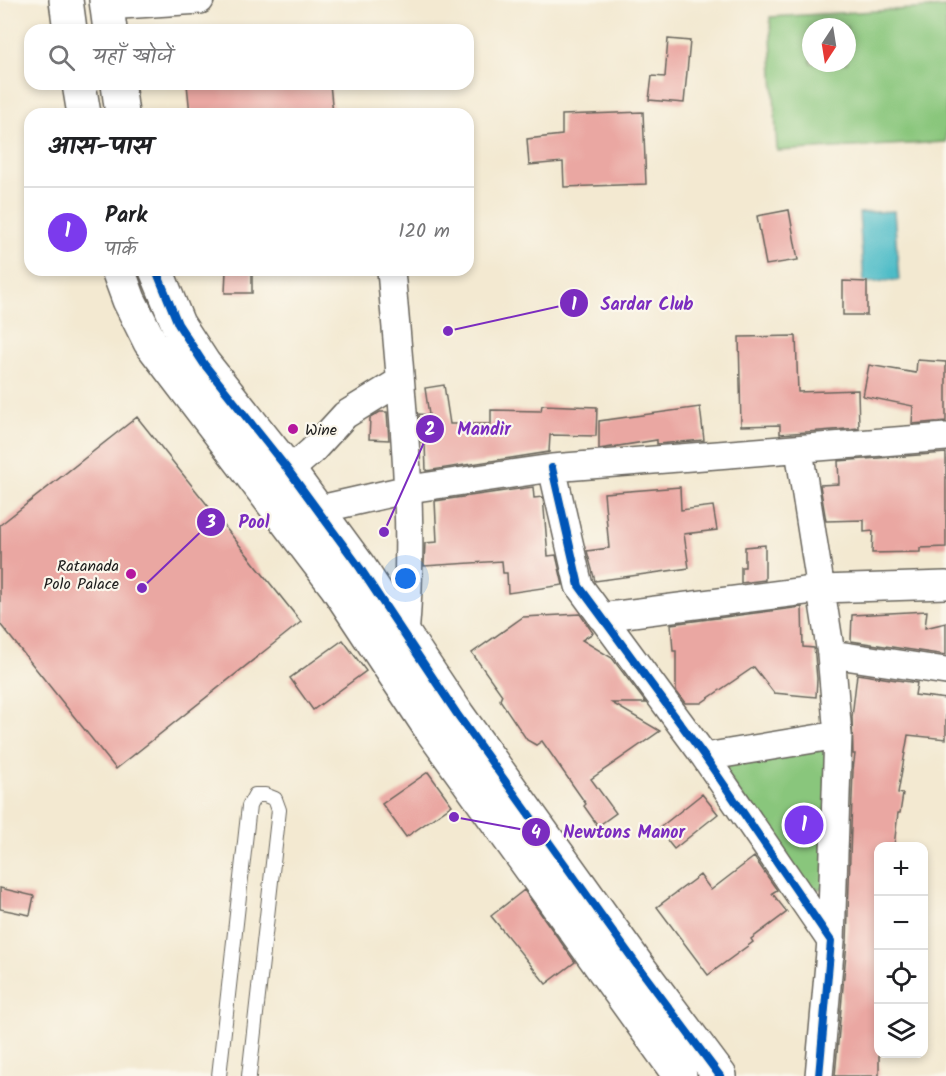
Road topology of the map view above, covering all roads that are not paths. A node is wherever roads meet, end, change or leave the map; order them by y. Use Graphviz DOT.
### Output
graph roads {
  1 [pos="66,0"];
  2 [pos="200,0"];
  3 [pos="107,12"];
  4 [pos="69,24"];
  5 [pos="80,90"];
  6 [pos="119,90"];
  7 [pos="83,108"];
  8 [pos="122,108"];
  9 [pos="120,276"];
  10 [pos="158,276"];
  11 [pos="391,276"];
  12 [pos="400,381"];
  13 [pos="946,436"];
  14 [pos="799,450"];
  15 [pos="552,468"];
  16 [pos="289,471"];
  17 [pos="409,489"];
  18 [pos="316,510"];
  19 [pos="281,513"];
  20 [pos="946,585"];
  21 [pos="821,589"];
  22 [pos="601,616"];
  23 [pos="405,636"];
  24 [pos="831,654"];
  25 [pos="946,671"];
  26 [pos="838,735"];
  27 [pos="705,757"];
  28 [pos="831,941"];
  29 [pos="219,1076"];
  30 [pos="249,1076"];
  31 [pos="680,1076"];
  32 [pos="720,1076"];
  33 [pos="819,1076"];
  1 -- 4 [label="street"];
  2 -- 3 [label="street"];
  5 -- 7 [label="street"];
  6 -- 8 [label="street"];
  9 -- 19 [label="street"];
  10 -- 16 [label="street"];
  11 -- 12 [label="street"];
  12 -- 16 [label="street"];
  12 -- 17 [label="street"];
  13 -- 14 [label="street"];
  14 -- 15 [label="street"];
  14 -- 21 [label="street"];
  15 -- 17 [label="street"];
  15 -- 22 [label="street"];
  16 -- 18 [label="street"];
  17 -- 18 [label="street"];
  17 -- 23 [label="street"];
  18 -- 19 [label="street"];
  18 -- 23 [label="street"];
  19 -- 31 [label="street"];
  20 -- 21 [label="street"];
  21 -- 22 [label="street"];
  21 -- 24 [label="street"];
  22 -- 27 [label="street"];
  23 -- 32 [label="street"];
  24 -- 25 [label="street"];
  24 -- 26 [label="street"];
  26 -- 27 [label="street"];
  26 -- 28 [label="street"];
  27 -- 28 [label="street"];
  28 -- 33 [label="street"];
  29 -- 30 [label="lane"];
}
